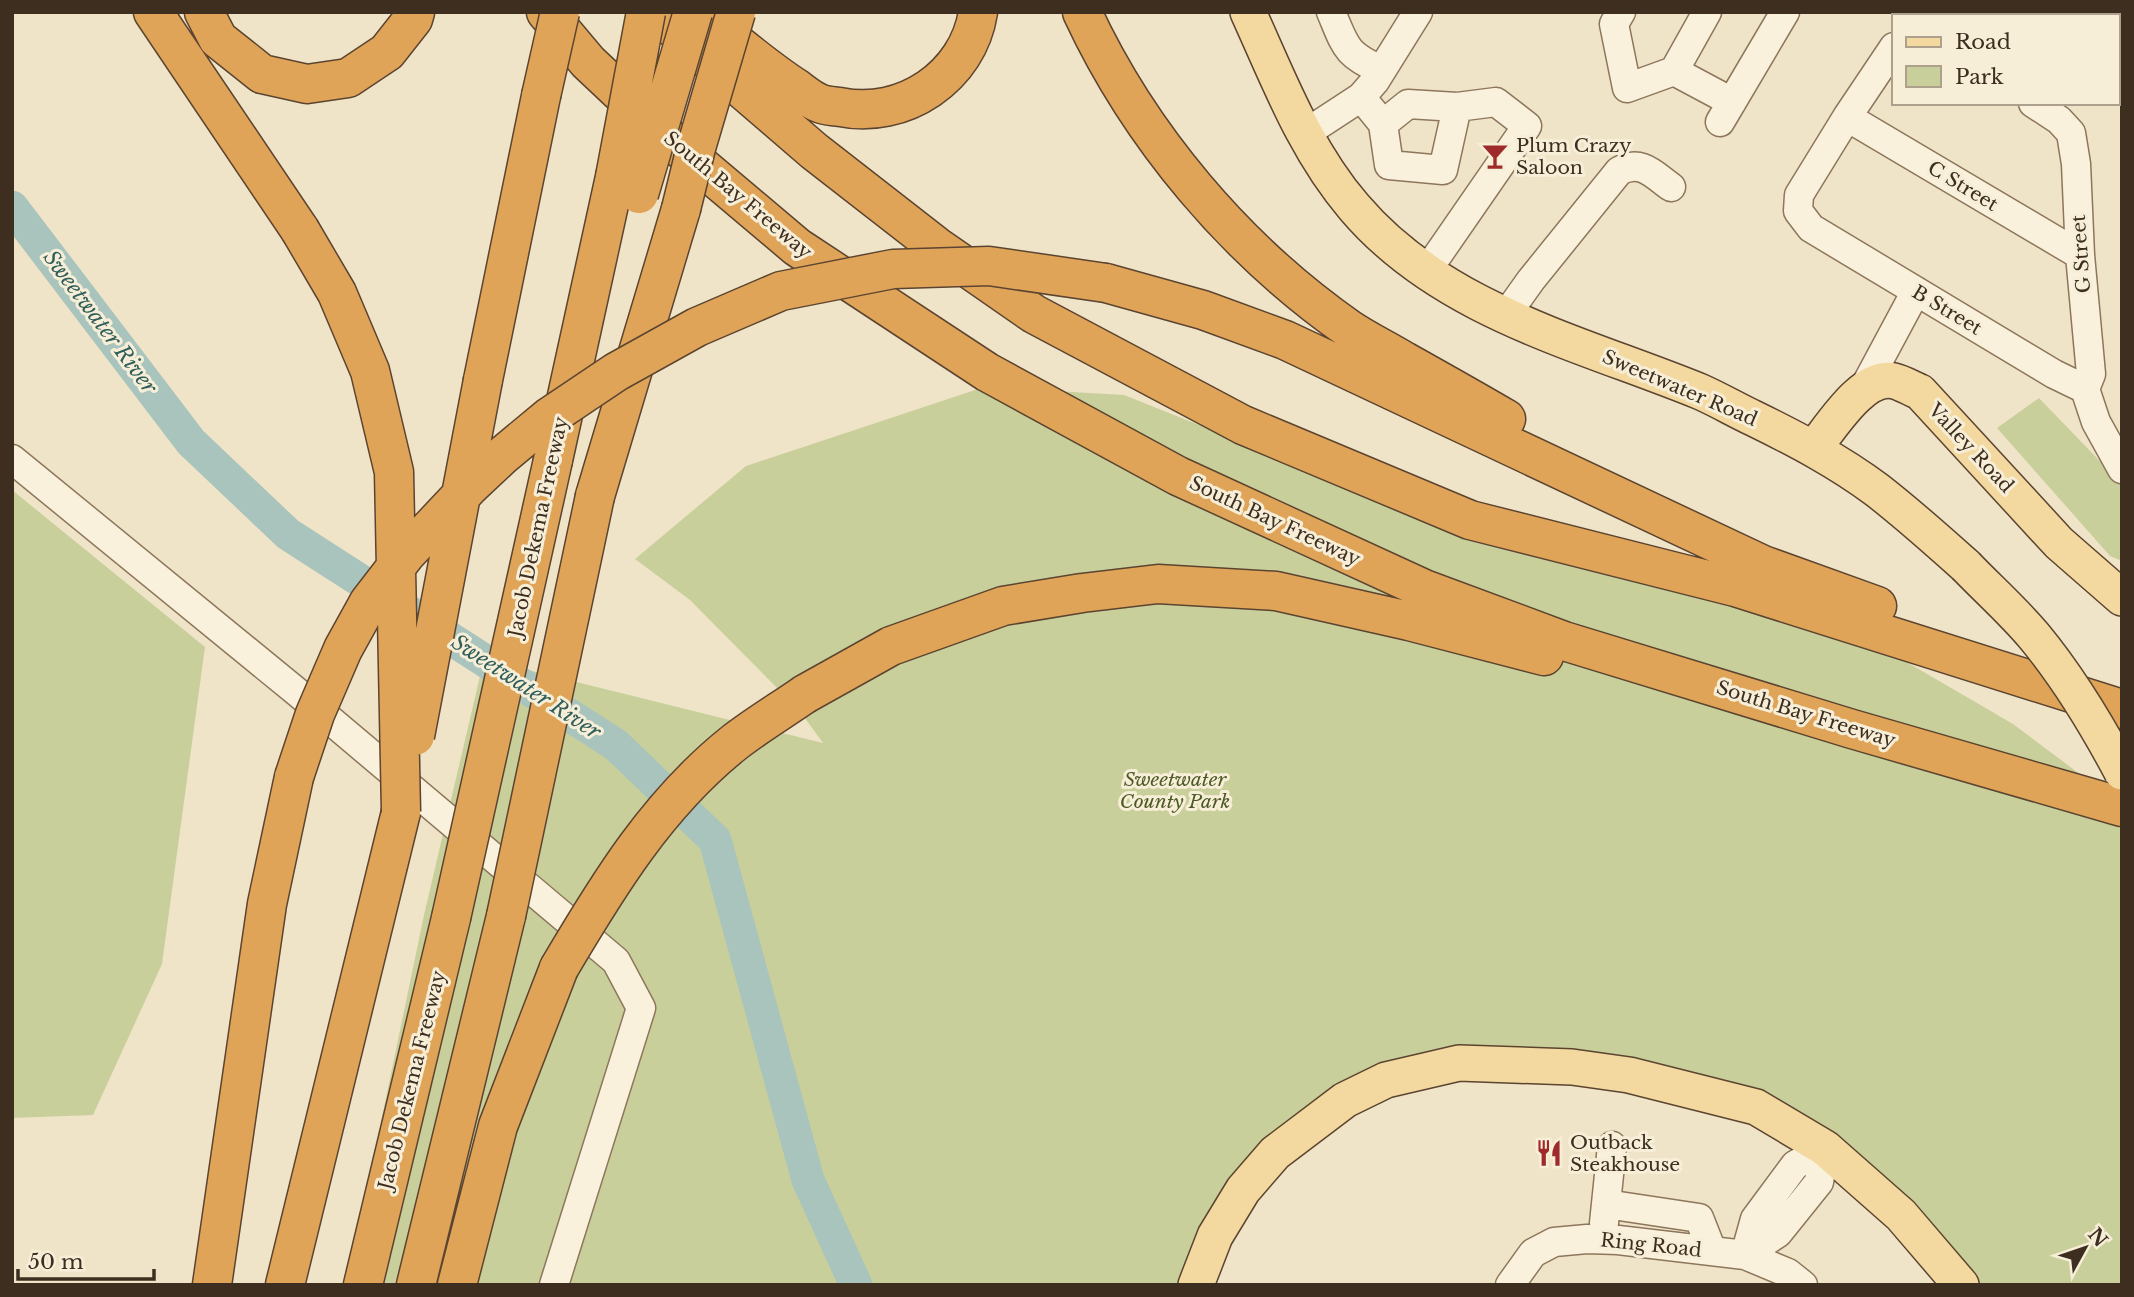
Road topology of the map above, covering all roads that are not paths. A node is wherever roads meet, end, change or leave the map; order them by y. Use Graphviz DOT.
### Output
graph roads {
  1 [pos="153,12"];
  2 [pos="204,12"];
  3 [pos="415,12"];
  4 [pos="520,12"];
  5 [pos="544,12"];
  6 [pos="560,12"];
  7 [pos="646,12"];
  8 [pos="656,12"];
  9 [pos="696,12"];
  10 [pos="736,12"];
  11 [pos="978,12"];
  12 [pos="1082,12"];
  13 [pos="1331,12"];
  14 [pos="1418,12"];
  15 [pos="1621,12"];
  16 [pos="1707,12"];
  17 [pos="1249,13"];
  18 [pos="1776,15"];
  19 [pos="1892,50"];
  20 [pos="1381,70"];
  21 [pos="1674,71"];
  22 [pos="541,96"];
  23 [pos="1361,97"];
  24 [pos="2036,105"];
  25 [pos="1457,107"];
  26 [pos="1847,117"];
  27 [pos="1383,124"];
  28 [pos="1303,135"];
  29 [pos="675,144"];
  30 [pos="1443,170"];
  31 [pos="627,186"];
  32 [pos="1671,187"];
  33 [pos="1470,209"];
  34 [pos="2080,254"];
  35 [pos="1426,272"];
  36 [pos="1916,291"];
  37 [pos="1506,316"];
  38 [pos="1864,388"];
  39 [pos="2085,389"];
  40 [pos="1814,448"];
  41 [pos="12,459"];
  42 [pos="2122,469"];
  43 [pos="1645,510"];
  44 [pos="2122,598"];
  45 [pos="2122,693"];
  46 [pos="2122,709"];
  47 [pos="1852,729"];
  48 [pos="2122,772"];
  49 [pos="2122,807"];
  50 [pos="401,812"];
  51 [pos="1612,1146"];
  52 [pos="1825,1149"];
  53 [pos="1606,1204"];
  54 [pos="1602,1239"];
  55 [pos="1712,1251"];
  56 [pos="1745,1255"];
  57 [pos="212,1285"];
  58 [pos="285,1285"];
  59 [pos="363,1285"];
  60 [pos="416,1285"];
  61 [pos="457,1285"];
  62 [pos="554,1285"];
  63 [pos="1196,1285"];
  64 [pos="1510,1285"];
  65 [pos="1803,1285"];
  66 [pos="1961,1285"];
  1 -- 50 [label="highway, bridge"];
  2 -- 3 [label="highway"];
  4 -- 29 [label="highway"];
  5 -- 22 [label="highway"];
  5 -- 29 [label="highway, South Bay Freeway"];
  6 -- 22 [label="highway, bridge"];
  7 -- 31 [label="highway, Jacob Dekema Freeway, bridge"];
  8 -- 46 [label="highway"];
  9 -- 11 [label="highway"];
  9 -- 31 [label="highway, bridge"];
  10 -- 60 [label="highway, bridge"];
  12 -- 43 [label="highway"];
  13 -- 20 [label="street"];
  14 -- 20 [label="street"];
  15 -- 21 [label="street"];
  16 -- 21 [label="street"];
  17 -- 28 [label="main road, Sweetwater Road"];
  18 -- 21 [label="street"];
  19 -- 26 [label="street"];
  20 -- 23 [label="street"];
  22 -- 50 [label="highway, bridge"];
  23 -- 27 [label="street"];
  23 -- 28 [label="street"];
  24 -- 34 [label="street, G Street"];
  25 -- 27 [label="street"];
  25 -- 30 [label="street"];
  25 -- 33 [label="street"];
  26 -- 34 [label="street, C Street"];
  26 -- 36 [label="street, B Street"];
  27 -- 30 [label="street"];
  28 -- 35 [label="main road, Sweetwater Road"];
  29 -- 47 [label="highway, South Bay Freeway"];
  30 -- 33 [label="street"];
  31 -- 59 [label="highway, Jacob Dekema Freeway, bridge"];
  32 -- 37 [label="street"];
  33 -- 35 [label="street"];
  34 -- 39 [label="street, G Street"];
  35 -- 37 [label="main road, Sweetwater Road"];
  36 -- 38 [label="street"];
  36 -- 39 [label="street, B Street"];
  37 -- 40 [label="main road, Sweetwater Road"];
  38 -- 40 [label="main road"];
  38 -- 44 [label="main road, Valley Road"];
  39 -- 42 [label="street, G Street"];
  40 -- 48 [label="main road, Sweetwater Road, bridge"];
  41 -- 62 [label="street"];
  43 -- 45 [label="highway"];
  43 -- 57 [label="highway, bridge"];
  47 -- 49 [label="highway, South Bay Freeway"];
  47 -- 61 [label="highway, bridge"];
  50 -- 58 [label="highway"];
  51 -- 53 [label="street"];
  52 -- 56 [label="street"];
  52 -- 63 [label="main road"];
  52 -- 66 [label="main road"];
  53 -- 54 [label="street"];
  53 -- 55 [label="street"];
  54 -- 55 [label="street, Ring Road"];
  54 -- 64 [label="street, Ring Road"];
  55 -- 56 [label="street, Ring Road"];
  56 -- 65 [label="street, Ring Road"];
}
